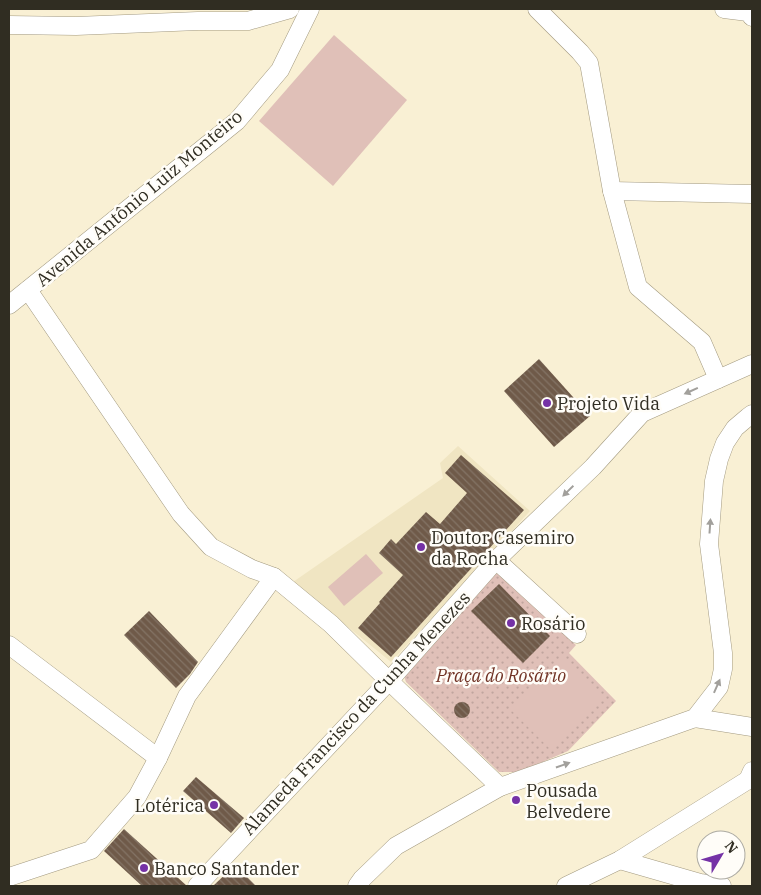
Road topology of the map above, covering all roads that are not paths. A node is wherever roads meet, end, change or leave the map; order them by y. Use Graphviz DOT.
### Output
graph roads {
  1 [pos="290,9"];
  2 [pos="310,9"];
  3 [pos="537,9"];
  4 [pos="724,9"];
  5 [pos="752,17"];
  6 [pos="9,25"];
  7 [pos="612,190"];
  8 [pos="752,194"];
  9 [pos="28,290"];
  10 [pos="9,305"];
  11 [pos="752,364"];
  12 [pos="718,379"];
  13 [pos="752,414"];
  14 [pos="496,560"];
  15 [pos="274,577"];
  16 [pos="577,634"];
  17 [pos="9,645"];
  18 [pos="389,681"];
  19 [pos="696,718"];
  20 [pos="752,727"];
  21 [pos="158,758"];
  22 [pos="752,771"];
  23 [pos="500,787"];
  24 [pos="620,860"];
  25 [pos="9,877"];
  26 [pos="197,886"];
  27 [pos="358,886"];
  28 [pos="566,886"];
  29 [pos="722,886"];
  1 -- 6 [label="street"];
  2 -- 9 [label="street, Avenida Antônio Luiz Monteiro"];
  3 -- 7 [label="street"];
  4 -- 5 [label="street"];
  7 -- 8 [label="street"];
  7 -- 12 [label="street"];
  9 -- 10 [label="street, Avenida Antônio Luiz Monteiro"];
  9 -- 15 [label="street"];
  11 -- 12 [label="street, Alameda Francisco da Cunha Menezes"];
  12 -- 14 [label="street, Alameda Francisco da Cunha Menezes, one-way"];
  19 -- 13 [label="street, one-way"];
  14 -- 16 [label="street"];
  14 -- 18 [label="street, Alameda Francisco da Cunha Menezes"];
  15 -- 18 [label="street"];
  15 -- 21 [label="street"];
  17 -- 21 [label="street"];
  18 -- 23 [label="street"];
  18 -- 26 [label="street, Alameda Francisco da Cunha Menezes"];
  19 -- 20 [label="street"];
  23 -- 19 [label="street, one-way"];
  21 -- 25 [label="street"];
  22 -- 24 [label="street"];
  23 -- 27 [label="street"];
  24 -- 28 [label="street"];
  24 -- 29 [label="street"];
}
